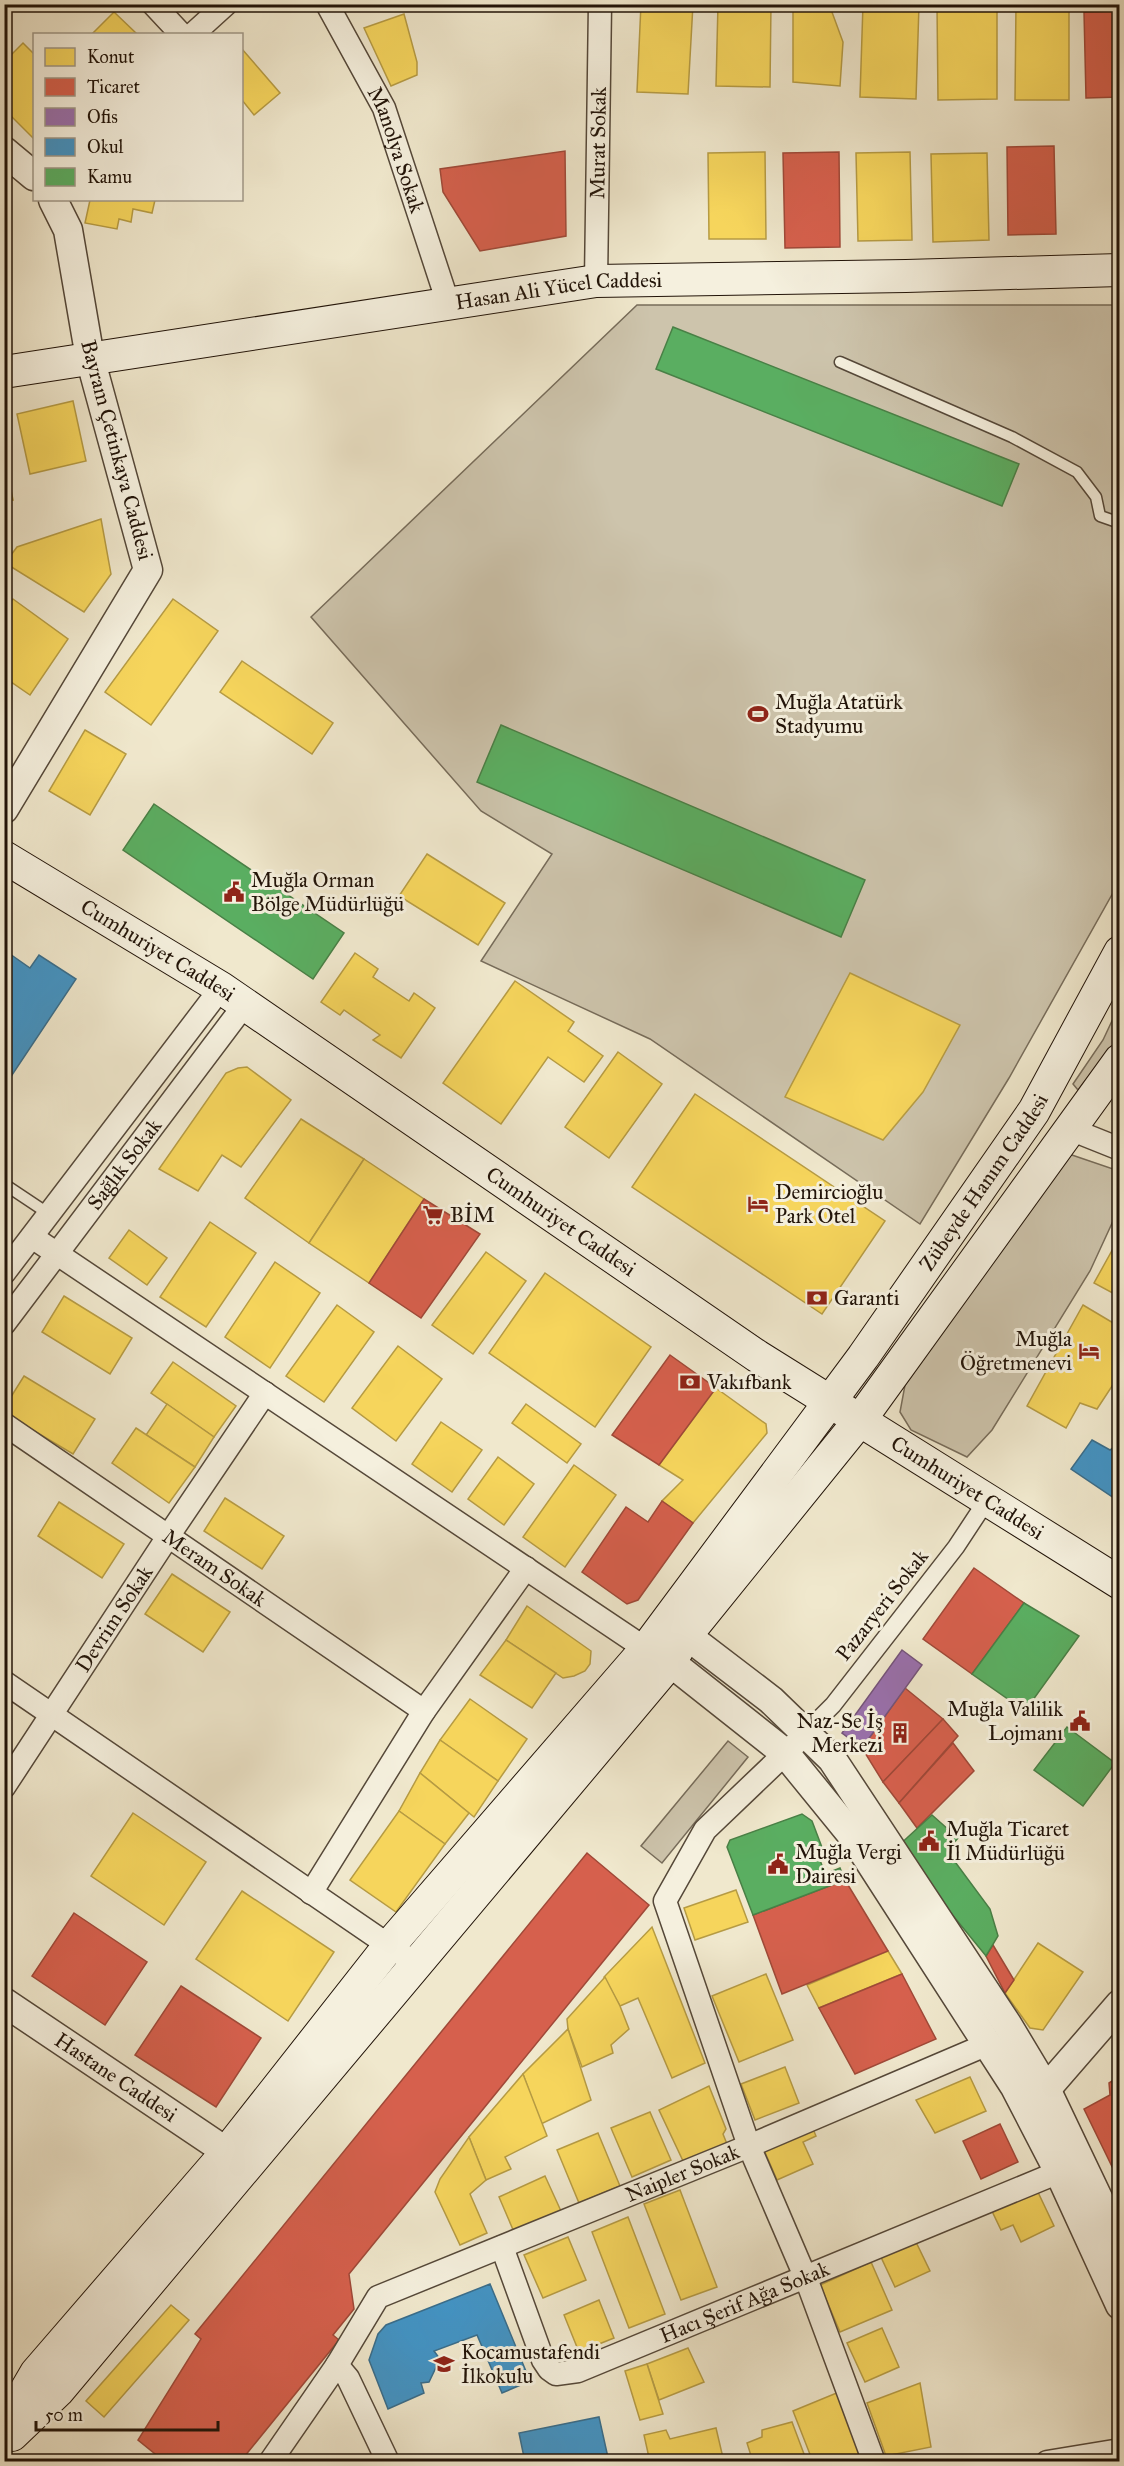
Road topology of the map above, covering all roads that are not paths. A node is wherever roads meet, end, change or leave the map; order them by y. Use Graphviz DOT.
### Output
graph roads {
  1 [pos="153,4"];
  2 [pos="226,4"];
  3 [pos="327,4"];
  4 [pos="600,4"];
  5 [pos="180,33"];
  6 [pos="194,33"];
  7 [pos="4,151"];
  8 [pos="33,175"];
  9 [pos="54,201"];
  10 [pos="1119,270"];
  11 [pos="596,281"];
  12 [pos="448,303"];
  13 [pos="90,358"];
  14 [pos="840,362"];
  15 [pos="4,372"];
  16 [pos="1119,523"];
  17 [pos="4,809"];
  18 [pos="4,857"];
  19 [pos="1119,952"];
  20 [pos="233,996"];
  21 [pos="1119,1060"];
  22 [pos="1035,1111"];
  23 [pos="1070,1130"];
  24 [pos="1119,1149"];
  25 [pos="4,1184"];
  26 [pos="50,1214"];
  27 [pos="32,1237"];
  28 [pos="58,1255"];
  29 [pos="4,1273"];
  30 [pos="4,1324"];
  31 [pos="265,1393"];
  32 [pos="830,1402"];
  33 [pos="860,1420"];
  34 [pos="4,1424"];
  35 [pos="987,1500"];
  36 [pos="169,1535"];
  37 [pos="526,1568"];
  38 [pos="1119,1583"];
  39 [pos="677,1627"];
  40 [pos="658,1655"];
  41 [pos="4,1682"];
  42 [pos="424,1711"];
  43 [pos="51,1713"];
  44 [pos="805,1733"];
  45 [pos="785,1753"];
  46 [pos="4,1787"];
  47 [pos="311,1893"];
  48 [pos="389,1946"];
  49 [pos="416,1964"];
  50 [pos="4,2002"];
  51 [pos="1119,2004"];
  52 [pos="988,2044"];
  53 [pos="1046,2089"];
  54 [pos="1028,2110"];
  55 [pos="749,2146"];
  56 [pos="227,2152"];
  57 [pos="1059,2172"];
  58 [pos="1119,2244"];
  59 [pos="502,2247"];
  60 [pos="805,2277"];
  61 [pos="1119,2305"];
  62 [pos="337,2365"];
  63 [pos="4,2428"];
  64 [pos="4,2442"];
  65 [pos="1119,2450"];
  66 [pos="270,2462"];
  67 [pos="388,2462"];
  68 [pos="874,2462"];
  69 [pos="1047,2462"];
  1 -- 5 [label="street"];
  2 -- 6 [label="street"];
  3 -- 12 [label="street, Manolya Sokak"];
  4 -- 11 [label="street, Murat Sokak"];
  7 -- 8 [label="street"];
  9 -- 13 [label="street, Bayram Çetinkaya Caddesi"];
  10 -- 11 [label="main road, Hasan Ali Yücel Caddesi"];
  11 -- 12 [label="main road, Hasan Ali Yücel Caddesi"];
  12 -- 13 [label="main road, Hasan Ali Yücel Caddesi"];
  13 -- 15 [label="main road, Hasan Ali Yücel Caddesi"];
  13 -- 17 [label="street, Bayram Çetinkaya Caddesi"];
  14 -- 16 [label="lane"];
  18 -- 20 [label="main road, Cumhuriyet Caddesi"];
  19 -- 22 [label="main road, Zübeyde Hanım Caddesi"];
  20 -- 26 [label="street, Sağlık Sokak"];
  20 -- 28 [label="street, Sağlık Sokak"];
  20 -- 32 [label="main road, Cumhuriyet Caddesi"];
  21 -- 23 [label="main road, Zübeyde Hanım Caddesi"];
  22 -- 23 [label="main road"];
  22 -- 32 [label="main road, Zübeyde Hanım Caddesi"];
  23 -- 24 [label="street"];
  23 -- 33 [label="main road, Zübeyde Hanım Caddesi"];
  25 -- 26 [label="lane"];
  26 -- 27 [label="street, Sağlık Sokak"];
  27 -- 28 [label="street"];
  27 -- 29 [label="street, Sağlık Sokak"];
  28 -- 30 [label="street, Sağlık Sokak"];
  28 -- 31 [label="street"];
  31 -- 36 [label="street, Devrim Sokak"];
  31 -- 37 [label="street"];
  32 -- 33 [label="main road, Cumhuriyet Caddesi"];
  32 -- 39 [label="main road, Zübeyde Hanım Caddesi"];
  33 -- 35 [label="main road, Cumhuriyet Caddesi"];
  33 -- 39 [label="main road, Zübeyde Hanım Caddesi"];
  34 -- 36 [label="street, Meram Sokak"];
  35 -- 38 [label="main road, Cumhuriyet Caddesi"];
  35 -- 44 [label="street, Pazaryeri Sokak"];
  36 -- 42 [label="street, Meram Sokak"];
  36 -- 43 [label="street, Devrim Sokak"];
  37 -- 40 [label="street"];
  37 -- 42 [label="street"];
  39 -- 40 [label="main road"];
  39 -- 44 [label="street"];
  40 -- 45 [label="street"];
  40 -- 48 [label="main road"];
  40 -- 49 [label="main road"];
  41 -- 43 [label="street"];
  42 -- 47 [label="street"];
  43 -- 46 [label="street, Devrim Sokak"];
  43 -- 47 [label="street"];
  44 -- 45 [label="street"];
  44 -- 53 [label="street"];
  45 -- 52 [label="street"];
  45 -- 55 [label="street"];
  47 -- 48 [label="street"];
  48 -- 49 [label="street"];
  48 -- 56 [label="main road"];
  49 -- 64 [label="main road"];
  50 -- 56 [label="street, Hastane Caddesi"];
  51 -- 53 [label="street"];
  52 -- 54 [label="street"];
  52 -- 55 [label="street, Naipler Sokak"];
  53 -- 54 [label="street"];
  53 -- 58 [label="street"];
  54 -- 57 [label="street"];
  55 -- 59 [label="street, Naipler Sokak"];
  55 -- 60 [label="street"];
  56 -- 63 [label="main road"];
  57 -- 60 [label="street, Hacı Şerif Ağa Sokak"];
  57 -- 61 [label="street"];
  59 -- 60 [label="street, Hacı Şerif Ağa Sokak"];
  59 -- 62 [label="street, Naipler Sokak"];
  60 -- 68 [label="street"];
  62 -- 66 [label="street"];
  62 -- 67 [label="street"];
  65 -- 69 [label="street"];
}
